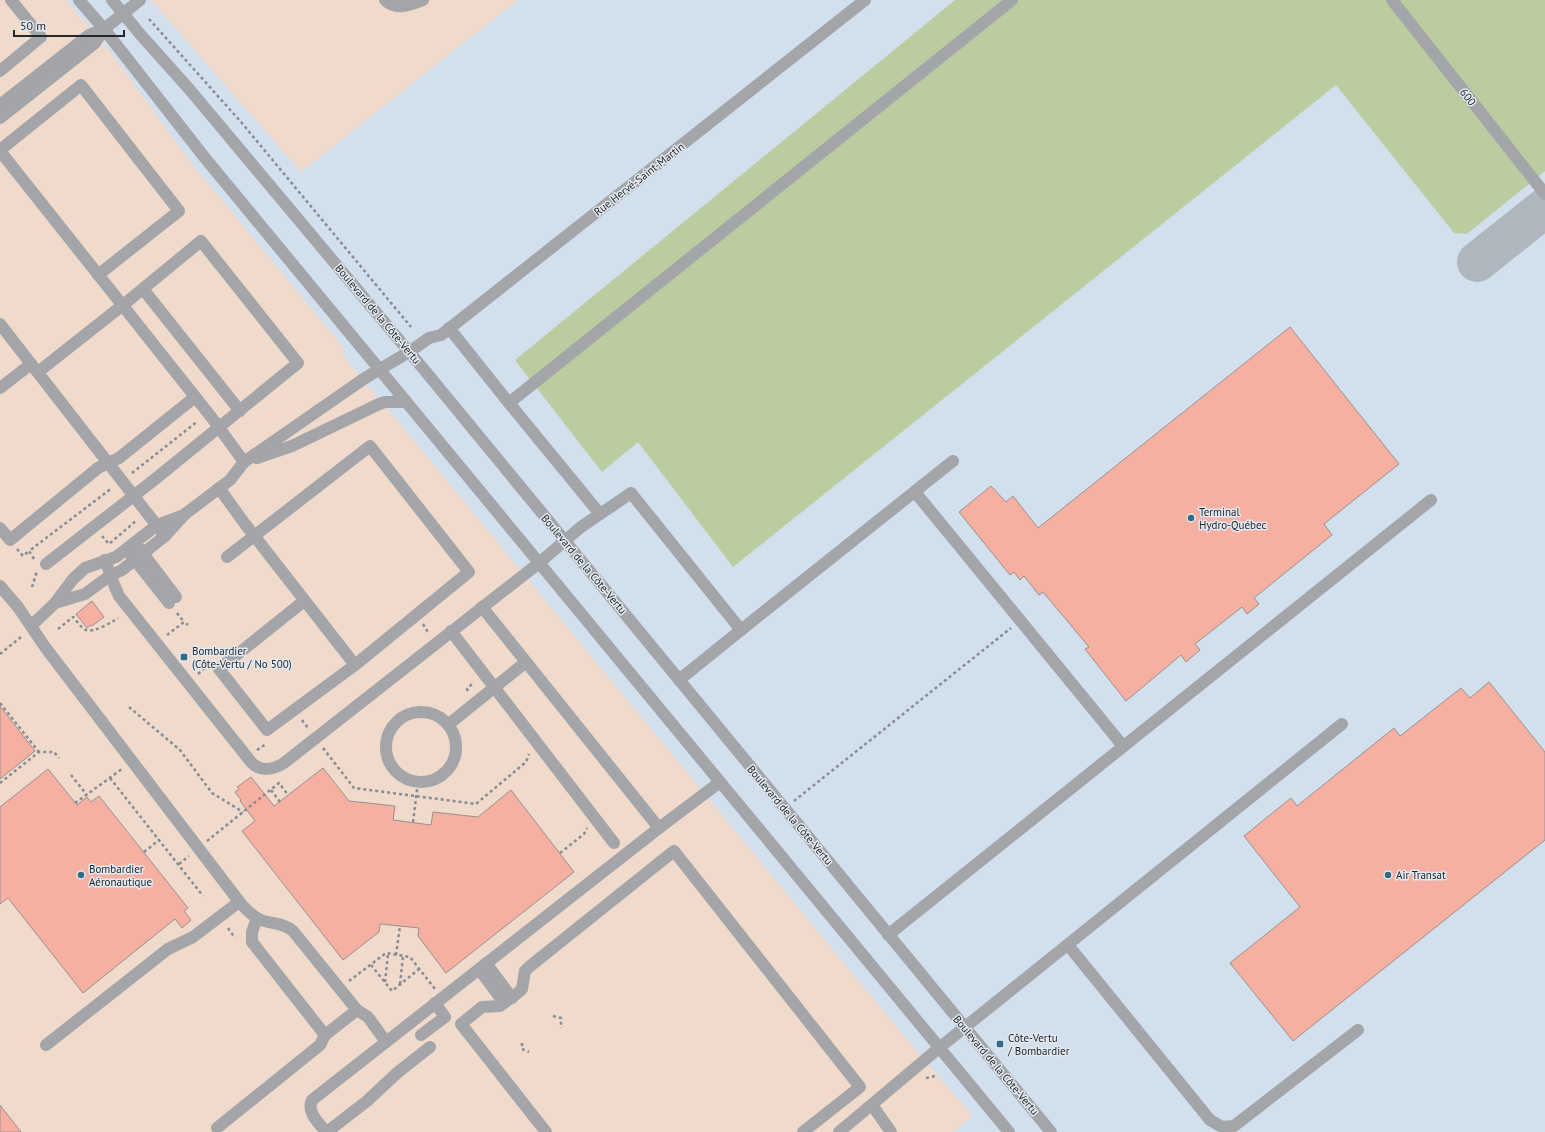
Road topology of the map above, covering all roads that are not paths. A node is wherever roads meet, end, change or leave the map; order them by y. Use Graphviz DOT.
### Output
graph roads {
  1 [pos="11,0"];
  2 [pos="79,0"];
  3 [pos="112,0"];
  4 [pos="140,0"];
  5 [pos="385,0"];
  6 [pos="423,0"];
  7 [pos="866,0"];
  8 [pos="1012,0"];
  9 [pos="1392,0"];
  10 [pos="124,14"];
  11 [pos="104,30"];
  12 [pos="0,70"];
  13 [pos="0,105"];
  14 [pos="0,118"];
  15 [pos="0,139"];
  16 [pos="0,146"];
  17 [pos="0,150"];
  18 [pos="1545,194"];
  19 [pos="98,275"];
  20 [pos="143,289"];
  21 [pos="123,306"];
  22 [pos="0,324"];
  23 [pos="450,328"];
  24 [pos="409,352"];
  25 [pos="35,368"];
  26 [pos="380,370"];
  27 [pos="0,388"];
  28 [pos="195,397"];
  29 [pos="406,402"];
  30 [pos="509,403"];
  31 [pos="240,411"];
  32 [pos="219,428"];
  33 [pos="953,461"];
  34 [pos="244,462"];
  35 [pos="109,463"];
  36 [pos="219,488"];
  37 [pos="916,492"];
  38 [pos="134,496"];
  39 [pos="1431,500"];
  40 [pos="185,514"];
  41 [pos="600,514"];
  42 [pos="157,526"];
  43 [pos="0,528"];
  44 [pos="165,536"];
  45 [pos="254,536"];
  46 [pos="564,540"];
  47 [pos="130,546"];
  48 [pos="139,557"];
  49 [pos="227,557"];
  50 [pos="105,560"];
  51 [pos="539,563"];
  52 [pos="39,564"];
  53 [pos="111,576"];
  54 [pos="0,586"];
  55 [pos="173,600"];
  56 [pos="304,601"];
  57 [pos="55,603"];
  58 [pos="482,607"];
  59 [pos="31,626"];
  60 [pos="741,630"];
  61 [pos="451,631"];
  62 [pos="526,662"];
  63 [pos="355,665"];
  64 [pos="679,680"];
  65 [pos="494,688"];
  66 [pos="449,724"];
  67 [pos="1342,724"];
  68 [pos="1123,746"];
  69 [pos="720,782"];
  70 [pos="658,828"];
  71 [pos="614,843"];
  72 [pos="239,902"];
  73 [pos="257,918"];
  74 [pos="888,934"];
  75 [pos="1068,945"];
  76 [pos="482,966"];
  77 [pos="508,1001"];
  78 [pos="435,1004"];
  79 [pos="357,1010"];
  80 [pos="966,1028"];
  81 [pos="1358,1030"];
  82 [pos="325,1035"];
  83 [pos="421,1036"];
  84 [pos="386,1042"];
  85 [pos="46,1045"];
  86 [pos="430,1047"];
  87 [pos="939,1048"];
  88 [pos="872,1105"];
  89 [pos="218,1128"];
  90 [pos="326,1132"];
  91 [pos="546,1132"];
  92 [pos="803,1132"];
  93 [pos="839,1132"];
  94 [pos="891,1132"];
  95 [pos="1010,1132"];
  96 [pos="1052,1132"];
  1 -- 12 [label="street"];
  2 -- 11 [label="street"];
  3 -- 10 [label="street, Boulevard de la Côte-Vertu"];
  4 -- 10 [label="street"];
  5 -- 6 [label="street"];
  7 -- 23 [label="street, Rue Hervé-Saint-Martin"];
  8 -- 30 [label="street"];
  9 -- 18 [label="street, 600"];
  10 -- 11 [label="street"];
  10 -- 24 [label="street, Boulevard de la Côte-Vertu"];
  11 -- 13 [label="street"];
  11 -- 14 [label="street"];
  11 -- 26 [label="street"];
  15 -- 16 [label="street"];
  17 -- 19 [label="street"];
  17 -- 19 [label="street"];
  19 -- 21 [label="street"];
  20 -- 21 [label="street"];
  20 -- 31 [label="street"];
  20 -- 31 [label="street"];
  21 -- 25 [label="street"];
  21 -- 28 [label="street"];
  22 -- 25 [label="street"];
  23 -- 24 [label="street, Rue Hervé-Saint-Martin"];
  23 -- 30 [label="street"];
  24 -- 26 [label="street, Rue Hervé-Saint-Martin"];
  24 -- 46 [label="street, Boulevard de la Côte-Vertu"];
  25 -- 27 [label="street"];
  25 -- 35 [label="street"];
  26 -- 29 [label="street"];
  26 -- 34 [label="street, Rue Hervé-Saint-Martin"];
  28 -- 32 [label="street"];
  28 -- 35 [label="street"];
  29 -- 34 [label="street"];
  29 -- 51 [label="street"];
  30 -- 41 [label="street"];
  31 -- 32 [label="street"];
  32 -- 34 [label="street"];
  32 -- 38 [label="street"];
  33 -- 37 [label="street"];
  34 -- 36 [label="street, Rue Hervé-Saint-Martin"];
  35 -- 38 [label="street"];
  35 -- 43 [label="street"];
  36 -- 40 [label="street, Rue Hervé-Saint-Martin"];
  36 -- 45 [label="street"];
  37 -- 60 [label="street"];
  37 -- 68 [label="street"];
  38 -- 42 [label="street"];
  38 -- 52 [label="street"];
  39 -- 68 [label="street"];
  40 -- 42 [label="street"];
  40 -- 44 [label="street"];
  41 -- 46 [label="street"];
  41 -- 60 [label="street"];
  42 -- 44 [label="street"];
  42 -- 47 [label="street"];
  44 -- 48 [label="street"];
  45 -- 49 [label="street"];
  45 -- 56 [label="street"];
  45 -- 63 [label="street"];
  46 -- 51 [label="street"];
  46 -- 64 [label="street, Boulevard de la Côte-Vertu"];
  47 -- 48 [label="street"];
  47 -- 50 [label="street"];
  48 -- 53 [label="street"];
  48 -- 55 [label="street"];
  50 -- 53 [label="street"];
  50 -- 57 [label="street"];
  51 -- 58 [label="street"];
  51 -- 69 [label="street"];
  53 -- 57 [label="street"];
  53 -- 61 [label="street"];
  54 -- 59 [label="street"];
  56 -- 63 [label="street"];
  56 -- 63 [label="street"];
  57 -- 59 [label="street"];
  58 -- 61 [label="street"];
  58 -- 62 [label="street"];
  59 -- 72 [label="street"];
  60 -- 64 [label="street"];
  61 -- 65 [label="street"];
  62 -- 65 [label="street"];
  62 -- 70 [label="street"];
  64 -- 74 [label="street, Boulevard de la Côte-Vertu"];
  65 -- 66 [label="street"];
  65 -- 71 [label="street"];
  66 -- 66 [label="street"];
  67 -- 75 [label="street"];
  68 -- 74 [label="street"];
  69 -- 70 [label="street"];
  69 -- 87 [label="street"];
  70 -- 76 [label="street"];
  72 -- 73 [label="street"];
  72 -- 85 [label="street"];
  73 -- 79 [label="street"];
  73 -- 82 [label="street"];
  74 -- 80 [label="street, Boulevard de la Côte-Vertu"];
  75 -- 80 [label="street"];
  75 -- 81 [label="street"];
  76 -- 77 [label="street"];
  76 -- 78 [label="street"];
  77 -- 91 [label="street"];
  77 -- 92 [label="street"];
  78 -- 83 [label="street"];
  78 -- 84 [label="street"];
  79 -- 82 [label="street"];
  79 -- 84 [label="street"];
  80 -- 87 [label="street"];
  80 -- 96 [label="street, Boulevard de la Côte-Vertu"];
  82 -- 89 [label="street"];
  84 -- 90 [label="street"];
  86 -- 90 [label="street"];
  87 -- 88 [label="street"];
  87 -- 95 [label="street"];
  88 -- 93 [label="street"];
  88 -- 94 [label="street"];
}
